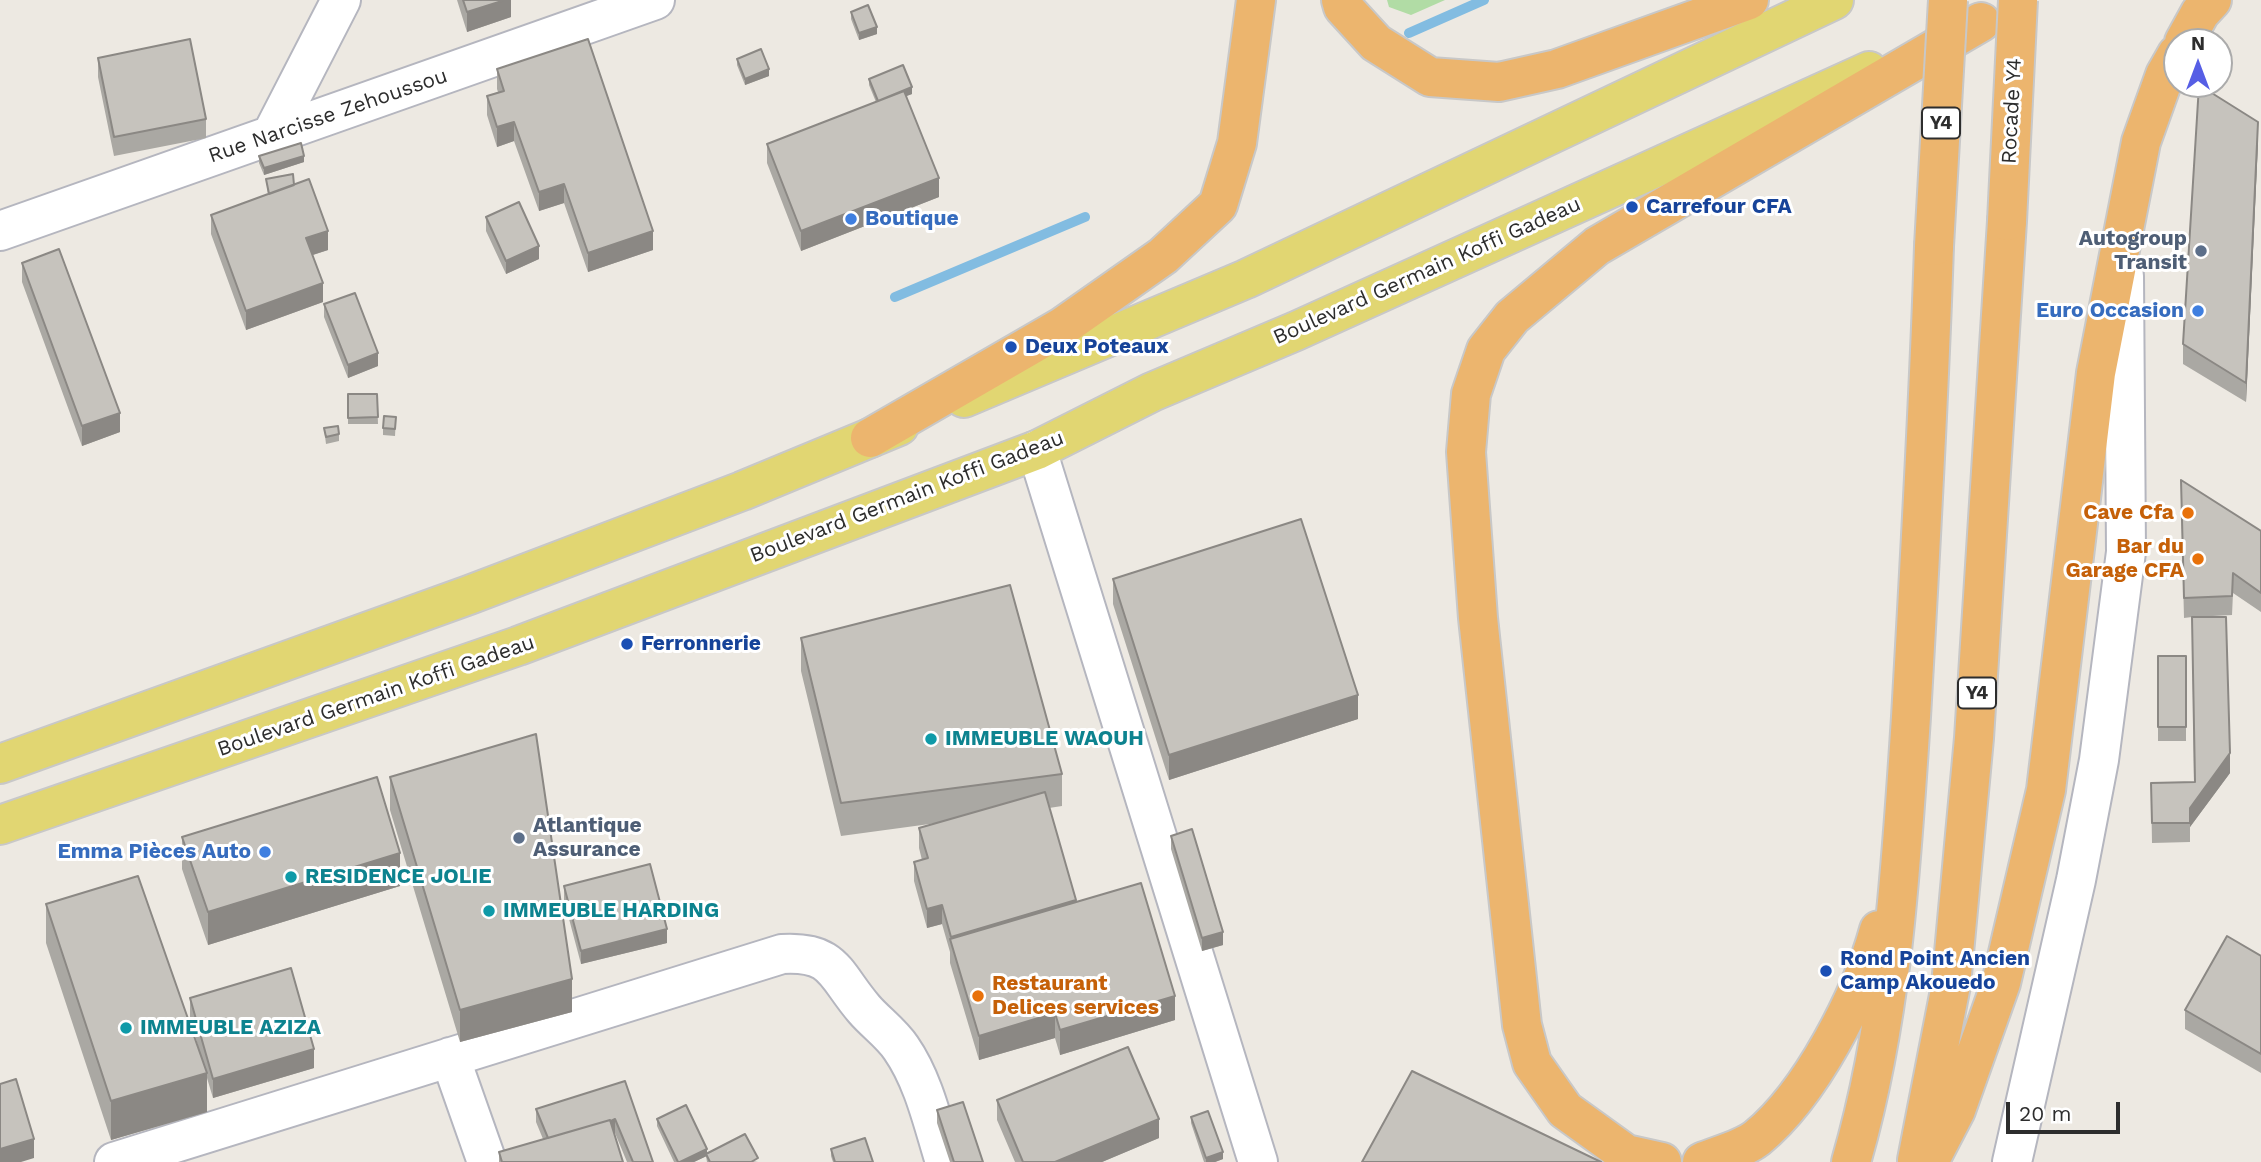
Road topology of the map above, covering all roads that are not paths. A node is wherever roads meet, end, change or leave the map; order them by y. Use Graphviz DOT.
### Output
graph roads {
  1 [pos="341,0"];
  2 [pos="655,0"];
  3 [pos="1256,0"];
  4 [pos="1341,0"];
  5 [pos="1749,0"];
  6 [pos="1834,0"];
  7 [pos="1948,0"];
  8 [pos="2018,0"];
  9 [pos="2026,0"];
  10 [pos="2212,0"];
  11 [pos="1981,22"];
  12 [pos="2192,28"];
  13 [pos="2163,81"];
  14 [pos="271,136"];
  15 [pos="0,231"];
  16 [pos="2124,232"];
  17 [pos="870,438"];
  18 [pos="1037,450"];
  19 [pos="0,764"];
  20 [pos="0,825"];
  21 [pos="1902,847"];
  22 [pos="450,1057"];
  23 [pos="114,1162"];
  24 [pos="487,1162"];
  25 [pos="945,1162"];
  26 [pos="1258,1162"];
  27 [pos="1662,1162"];
  28 [pos="1702,1162"];
  29 [pos="1851,1162"];
  30 [pos="1916,1162"];
  31 [pos="1929,1162"];
  32 [pos="2012,1162"];
  1 -- 14 [label="street"];
  2 -- 14 [label="street, Rue Narcisse Zehoussou"];
  3 -- 17 [label="highway"];
  4 -- 5 [label="highway"];
  6 -- 17 [label="main road"];
  7 -- 21 [label="highway, Y4, bridge"];
  8 -- 30 [label="highway, Rocade Y4 / Y4, bridge"];
  9 -- 11 [label="main road, Boulevard Germain Koffi Gadeau"];
  10 -- 12 [label="highway"];
  11 -- 18 [label="main road, Boulevard Germain Koffi Gadeau"];
  11 -- 27 [label="highway"];
  13 -- 16 [label="highway"];
  14 -- 15 [label="street, Rue Narcisse Zehoussou"];
  16 -- 31 [label="highway"];
  16 -- 32 [label="street"];
  17 -- 19 [label="main road"];
  18 -- 20 [label="main road, Boulevard Germain Koffi Gadeau"];
  18 -- 26 [label="street"];
  21 -- 28 [label="highway"];
  21 -- 29 [label="highway, Y4"];
  22 -- 23 [label="street"];
  22 -- 24 [label="street"];
  22 -- 25 [label="street"];
}
